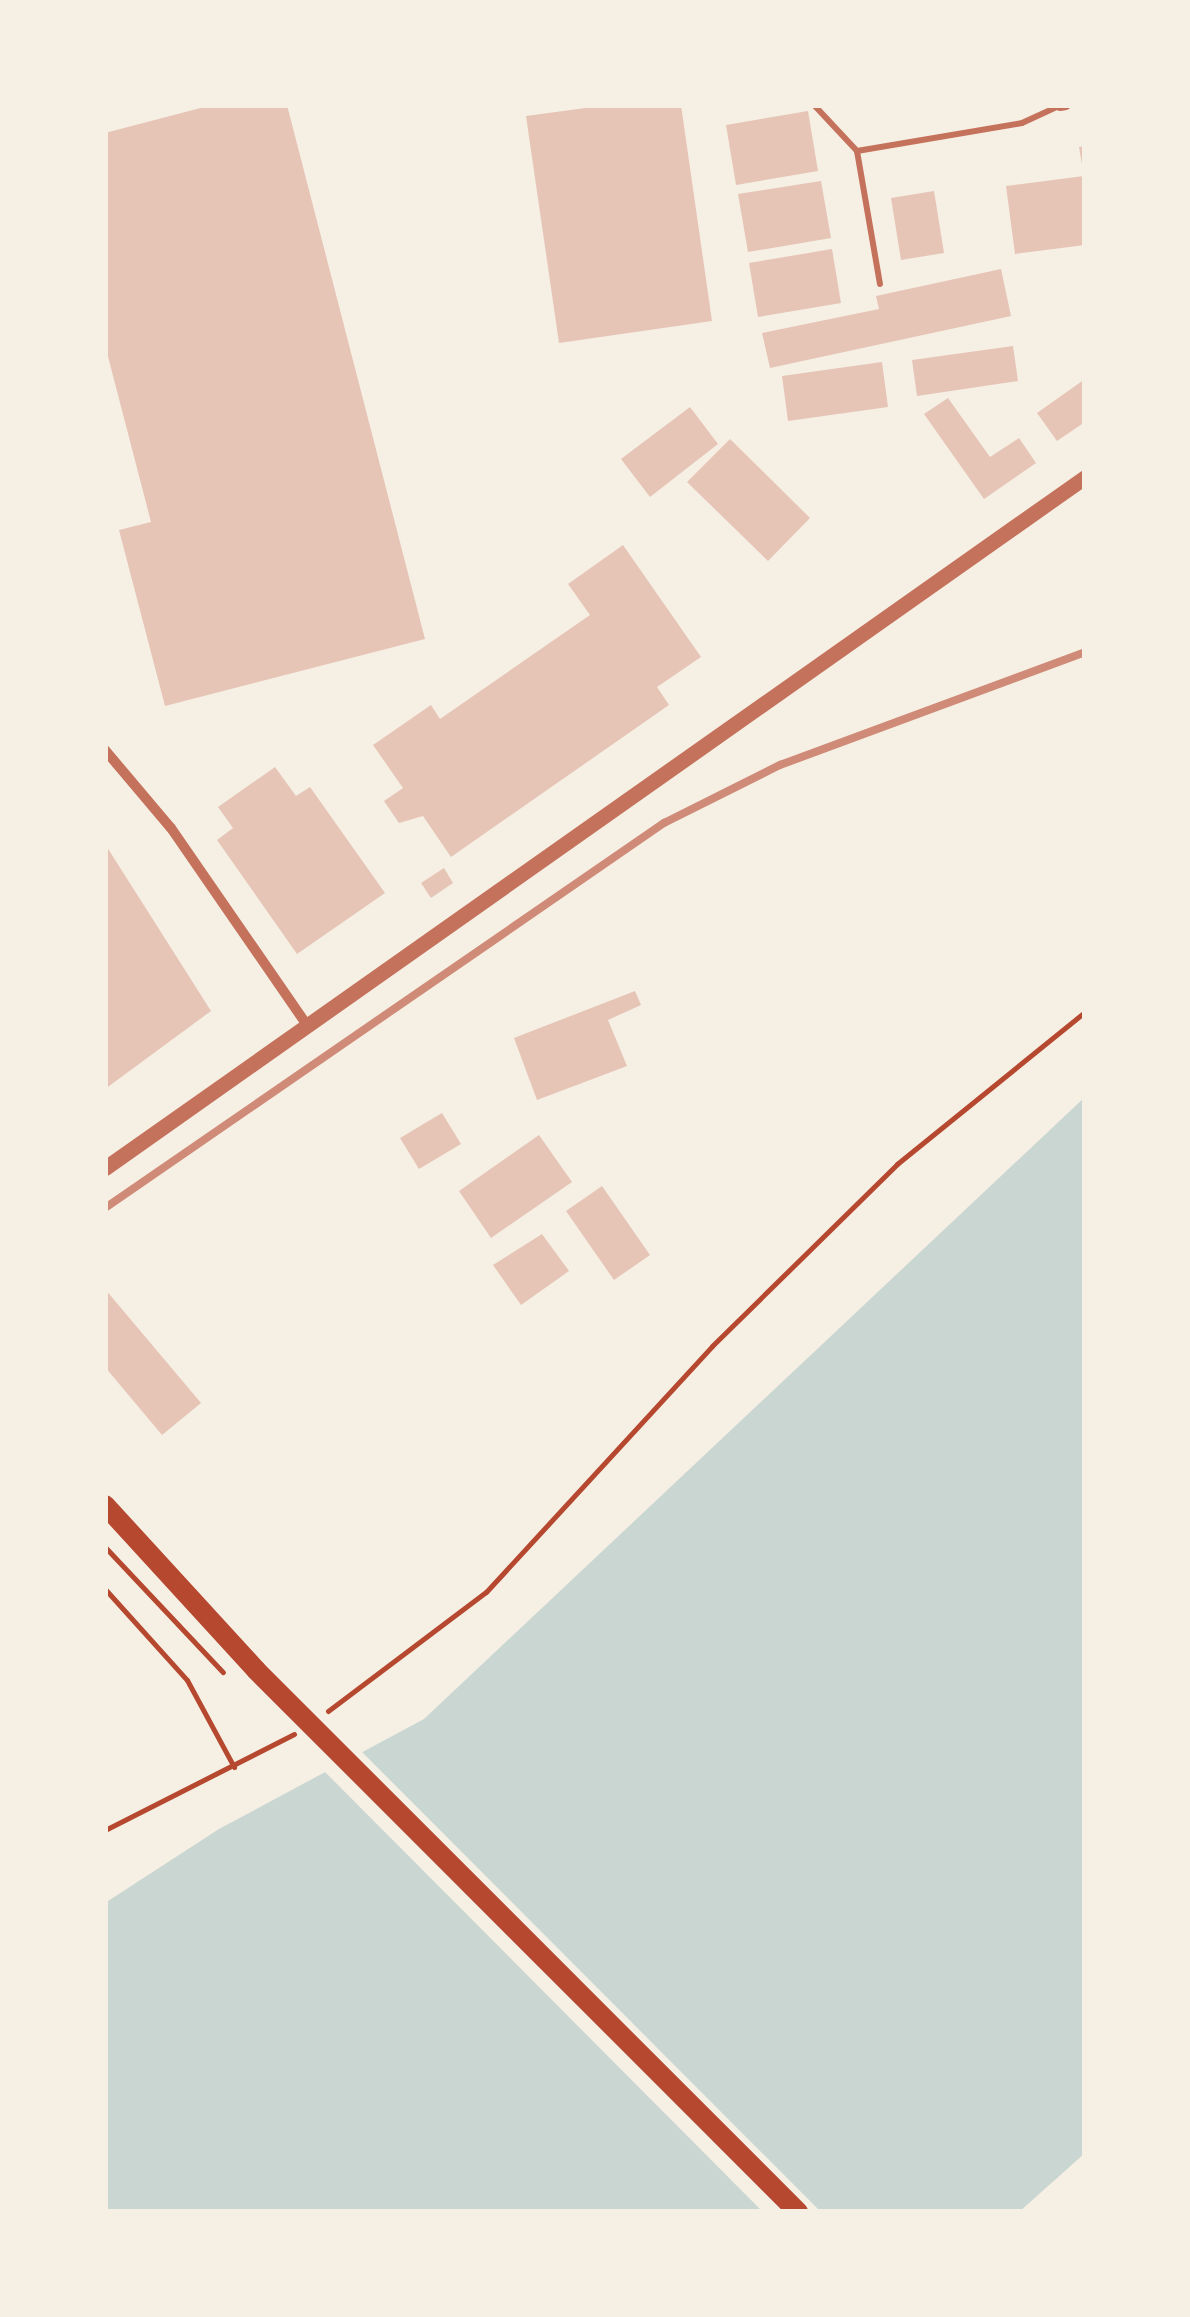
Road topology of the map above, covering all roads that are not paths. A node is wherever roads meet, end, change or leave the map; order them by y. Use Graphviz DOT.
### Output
graph roads {
  1 [pos="814,105"];
  2 [pos="1063,106"];
  3 [pos="857,152"];
  4 [pos="880,284"];
  5 [pos="1085,477"];
  6 [pos="105,750"];
  7 [pos="308,1026"];
  8 [pos="105,1168"];
  9 [pos="105,1505"];
  10 [pos="798,2212"];
  1 -- 3 [label="lane"];
  2 -- 3 [label="lane"];
  3 -- 4 [label="lane"];
  5 -- 7 [label="street"];
  6 -- 7 [label="street"];
  7 -- 8 [label="street"];
  9 -- 10 [label="highway"];
}
